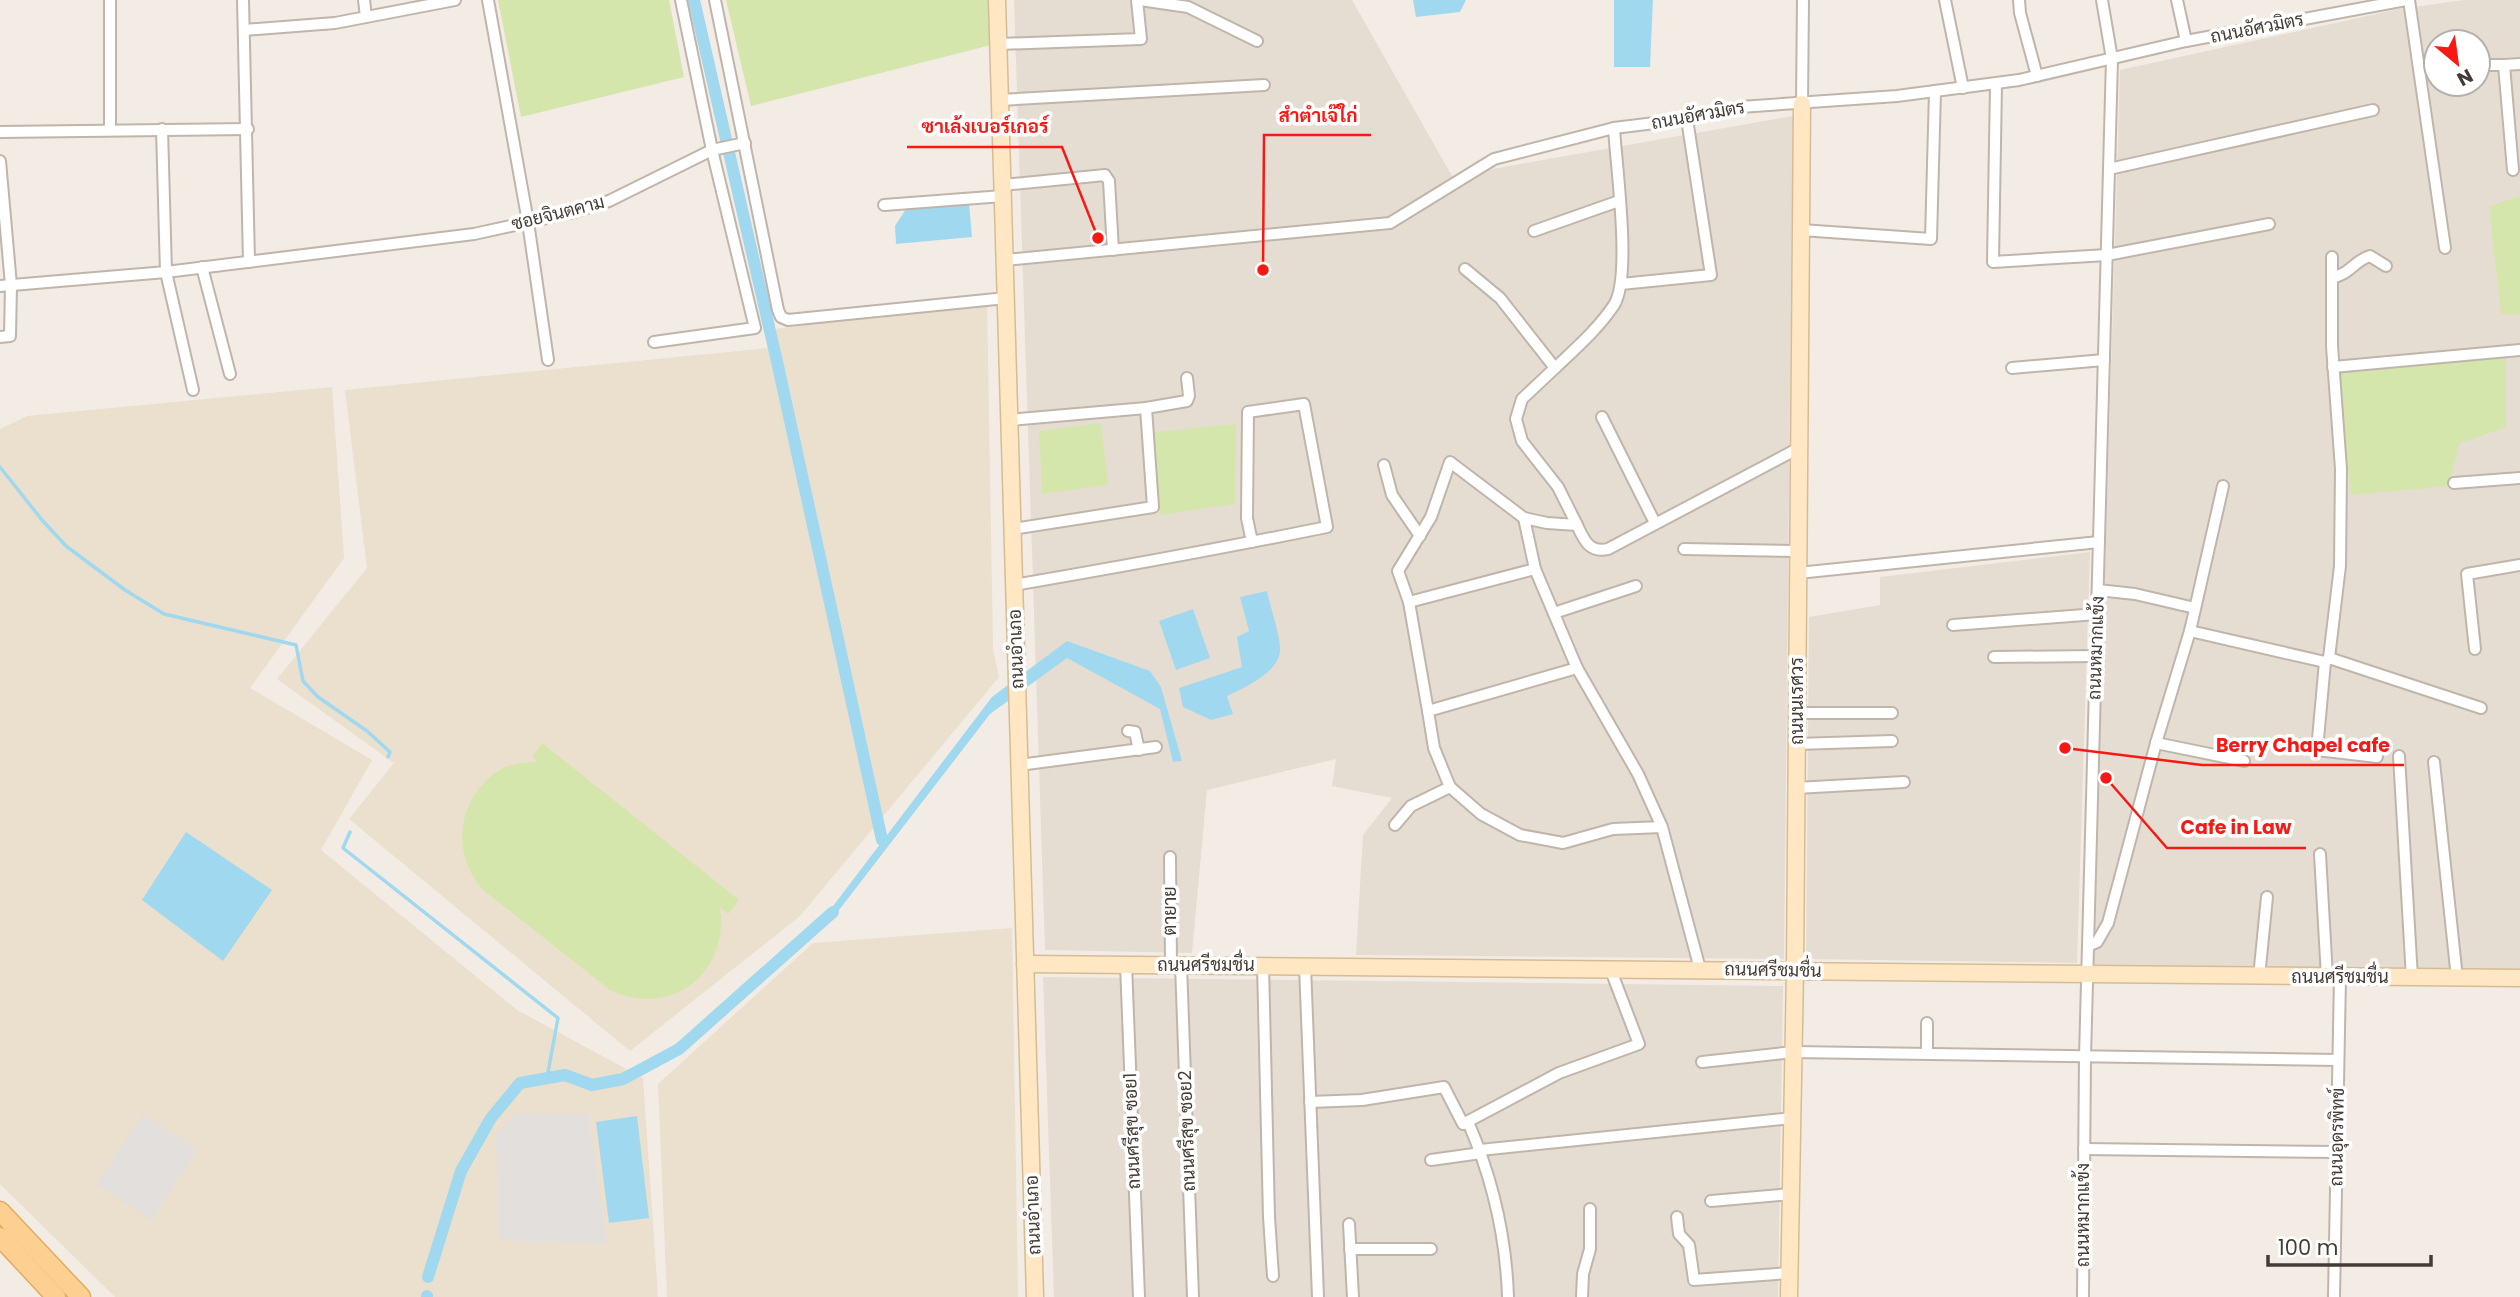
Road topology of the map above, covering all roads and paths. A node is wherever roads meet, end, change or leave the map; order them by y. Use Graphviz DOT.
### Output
graph roads {
  1 [pos="110,0"];
  2 [pos="243,0"];
  3 [pos="364,0"];
  4 [pos="455,0"];
  5 [pos="488,0"];
  6 [pos="681,0"];
  7 [pos="715,0"];
  8 [pos="997,0"];
  9 [pos="1138,0"];
  10 [pos="1802,0"];
  11 [pos="1945,0"];
  12 [pos="2019,0"];
  13 [pos="2102,0"];
  14 [pos="2177,0"];
  15 [pos="2408,0"];
  16 [pos="366,17"];
  17 [pos="244,30"];
  18 [pos="1257,41"];
  19 [pos="2186,41"];
  20 [pos="999,44"];
  21 [pos="2112,60"];
  22 [pos="2520,64"];
  23 [pos="2492,65"];
  24 [pos="2504,65"];
  25 [pos="2037,76"];
  26 [pos="1996,84"];
  27 [pos="1264,85"];
  28 [pos="1962,88"];
  29 [pos="1936,91"];
  30 [pos="1000,100"];
  31 [pos="1802,104"];
  32 [pos="2373,110"];
  33 [pos="1687,119"];
  34 [pos="1614,128"];
  35 [pos="110,129"];
  36 [pos="162,129"];
  37 [pos="248,129"];
  38 [pos="0,132"];
  39 [pos="740,144"];
  40 [pos="715,149"];
  41 [pos="0,162"];
  42 [pos="2109,169"];
  43 [pos="2513,170"];
  44 [pos="1003,191"];
  45 [pos="1619,201"];
  46 [pos="884,205"];
  47 [pos="528,222"];
  48 [pos="2269,224"];
  49 [pos="1801,230"];
  50 [pos="1534,231"];
  51 [pos="2445,248"];
  52 [pos="1113,250"];
  53 [pos="2107,255"];
  54 [pos="2332,257"];
  55 [pos="1005,260"];
  56 [pos="249,262"];
  57 [pos="2386,265"];
  58 [pos="202,267"];
  59 [pos="1465,269"];
  60 [pos="166,272"];
  61 [pos="2332,277"];
  62 [pos="1621,284"];
  63 [pos="6,286"];
  64 [pos="1006,298"];
  65 [pos="0,337"];
  66 [pos="653,342"];
  67 [pos="2520,350"];
  68 [pos="548,360"];
  69 [pos="2104,360"];
  70 [pos="2333,367"];
  71 [pos="1555,368"];
  72 [pos="2012,368"];
  73 [pos="230,374"];
  74 [pos="1187,378"];
  75 [pos="193,390"];
  76 [pos="1146,408"];
  77 [pos="1602,416"];
  78 [pos="1009,420"];
  79 [pos="1799,449"];
  80 [pos="1384,464"];
  81 [pos="2520,478"];
  82 [pos="2454,483"];
  83 [pos="2223,486"];
  84 [pos="1524,518"];
  85 [pos="1655,523"];
  86 [pos="1577,525"];
  87 [pos="1013,529"];
  88 [pos="1420,536"];
  89 [pos="1252,542"];
  90 [pos="2099,542"];
  91 [pos="1684,549"];
  92 [pos="1798,551"];
  93 [pos="2520,565"];
  94 [pos="1535,569"];
  95 [pos="1798,573"];
  96 [pos="1014,585"];
  97 [pos="1636,586"];
  98 [pos="2098,590"];
  99 [pos="1409,602"];
  100 [pos="2195,608"];
  101 [pos="1554,613"];
  102 [pos="2097,614"];
  103 [pos="1953,625"];
  104 [pos="2190,631"];
  105 [pos="2475,649"];
  106 [pos="2096,656"];
  107 [pos="1994,657"];
  108 [pos="2327,660"];
  109 [pos="1577,668"];
  110 [pos="2481,708"];
  111 [pos="1428,710"];
  112 [pos="1797,713"];
  113 [pos="1892,713"];
  114 [pos="1128,731"];
  115 [pos="1892,741"];
  116 [pos="2156,743"];
  117 [pos="1797,744"];
  118 [pos="1156,747"];
  119 [pos="1139,750"];
  120 [pos="2399,756"];
  121 [pos="2377,757"];
  122 [pos="2244,761"];
  123 [pos="2434,762"];
  124 [pos="1019,765"];
  125 [pos="1904,782"];
  126 [pos="1450,787"];
  127 [pos="1796,788"];
  128 [pos="1395,825"];
  129 [pos="1662,827"];
  130 [pos="2320,854"];
  131 [pos="1170,857"];
  132 [pos="2267,897"];
  133 [pos="2088,946"];
  134 [pos="1025,964"];
  135 [pos="1126,964"];
  136 [pos="1176,965"];
  137 [pos="1263,965"];
  138 [pos="1305,966"];
  139 [pos="1610,968"];
  140 [pos="1700,969"];
  141 [pos="1795,970"];
  142 [pos="2088,976"];
  143 [pos="2259,977"];
  144 [pos="2333,977"];
  145 [pos="2412,978"];
  146 [pos="2457,978"];
  147 [pos="2520,978"];
  148 [pos="1927,1023"];
  149 [pos="1793,1052"];
  150 [pos="1927,1053"];
  151 [pos="2085,1058"];
  152 [pos="2338,1059"];
  153 [pos="1702,1062"];
  154 [pos="1310,1102"];
  155 [pos="1792,1118"];
  156 [pos="1468,1122"];
  157 [pos="2084,1149"];
  158 [pos="1480,1151"];
  159 [pos="2337,1152"];
  160 [pos="1431,1160"];
  161 [pos="1791,1194"];
  162 [pos="1711,1201"];
  163 [pos="1590,1209"];
  164 [pos="0,1211"];
  165 [pos="1677,1217"];
  166 [pos="1349,1224"];
  167 [pos="0,1237"];
  168 [pos="1350,1249"];
  169 [pos="1432,1249"];
  170 [pos="1789,1273"];
  171 [pos="1273,1276"];
  172 [pos="56,1297"];
  173 [pos="81,1297"];
  174 [pos="1035,1297"];
  175 [pos="1139,1297"];
  176 [pos="1193,1297"];
  177 [pos="1318,1297"];
  178 [pos="1353,1297"];
  179 [pos="1508,1297"];
  180 [pos="1582,1297"];
  181 [pos="1789,1297"];
  182 [pos="2083,1297"];
  183 [pos="2334,1297"];
  1 -- 35 [label="street"];
  2 -- 17 [label="street"];
  3 -- 16 [label="street"];
  4 -- 16 [label="street"];
  5 -- 47 [label="street"];
  6 -- 40 [label="street"];
  7 -- 39 [label="street"];
  8 -- 20 [label="street, ถนนอำเภอ"];
  9 -- 18 [label="street"];
  9 -- 20 [label="street"];
  10 -- 31 [label="street"];
  11 -- 28 [label="street"];
  12 -- 25 [label="street"];
  13 -- 21 [label="street, ถนนหมากแข้ง"];
  14 -- 19 [label="street"];
  15 -- 19 [label="street, ถนนอัศวมิตร"];
  15 -- 51 [label="street"];
  16 -- 17 [label="street"];
  17 -- 37 [label="street"];
  19 -- 21 [label="street, ถนนอัศวมิตร"];
  20 -- 30 [label="street, ถนนอำเภอ"];
  21 -- 25 [label="street, ถนนอัศวมิตร"];
  21 -- 42 [label="street, ถนนหมากแข้ง"];
  22 -- 24 [label="street"];
  23 -- 24 [label="street"];
  24 -- 43 [label="street"];
  25 -- 26 [label="street, ถนนอัศวมิตร"];
  26 -- 28 [label="street, ถนนอัศวมิตร"];
  26 -- 53 [label="street"];
  27 -- 30 [label="street"];
  28 -- 29 [label="street, ถนนอัศวมิตร"];
  29 -- 31 [label="street, ถนนอัศวมิตร"];
  29 -- 49 [label="street"];
  30 -- 44 [label="street, ถนนอำเภอ"];
  31 -- 33 [label="street, ถนนอัศวมิตร"];
  31 -- 49 [label="street, ถนนนเรศวร"];
  32 -- 42 [label="street"];
  33 -- 34 [label="street, ถนนอัศวมิตร"];
  33 -- 62 [label="street"];
  34 -- 45 [label="street"];
  34 -- 52 [label="street, ถนนอัศวมิตร"];
  35 -- 36 [label="street"];
  35 -- 38 [label="street"];
  36 -- 37 [label="street"];
  36 -- 60 [label="street"];
  37 -- 56 [label="street"];
  39 -- 40 [label="street, ซอยจินตคาม"];
  39 -- 64 [label="street"];
  40 -- 47 [label="street, ซอยจินตคาม"];
  40 -- 66 [label="street"];
  41 -- 63 [label="street"];
  42 -- 53 [label="street, ถนนหมากแข้ง"];
  44 -- 46 [label="street"];
  44 -- 52 [label="street"];
  44 -- 55 [label="street, ถนนอำเภอ"];
  45 -- 50 [label="street"];
  45 -- 62 [label="street"];
  47 -- 56 [label="street, ซอยจินตคาม"];
  47 -- 68 [label="street"];
  48 -- 53 [label="street"];
  49 -- 79 [label="street, ถนนนเรศวร"];
  52 -- 55 [label="street, ถนนอัศวมิตร"];
  53 -- 69 [label="street, ถนนหมากแข้ง"];
  54 -- 61 [label="street"];
  55 -- 64 [label="street, ถนนอำเภอ"];
  56 -- 58 [label="street, ซอยจินตคาม"];
  57 -- 61 [label="street"];
  58 -- 60 [label="street, ซอยจินตคาม"];
  58 -- 73 [label="street"];
  59 -- 71 [label="street"];
  60 -- 63 [label="street, ซอยจินตคาม"];
  60 -- 75 [label="street"];
  61 -- 70 [label="street"];
  62 -- 71 [label="street"];
  63 -- 65 [label="street"];
  64 -- 78 [label="street, ถนนอำเภอ"];
  67 -- 70 [label="street"];
  69 -- 72 [label="street"];
  69 -- 90 [label="street, ถนนหมากแข้ง"];
  70 -- 108 [label="street"];
  71 -- 86 [label="street"];
  74 -- 76 [label="street"];
  76 -- 78 [label="street"];
  76 -- 87 [label="street"];
  77 -- 85 [label="street"];
  78 -- 87 [label="street, ถนนอำเภอ"];
  79 -- 85 [label="street"];
  79 -- 92 [label="street, ถนนนเรศวร"];
  80 -- 88 [label="street"];
  81 -- 82 [label="street"];
  83 -- 100 [label="street"];
  84 -- 86 [label="street"];
  84 -- 88 [label="street"];
  84 -- 94 [label="street"];
  85 -- 86 [label="street"];
  87 -- 96 [label="street, ถนนอำเภอ"];
  88 -- 99 [label="street"];
  89 -- 89 [label="street"];
  89 -- 96 [label="street"];
  90 -- 95 [label="street"];
  90 -- 98 [label="street, ถนนหมากแข้ง"];
  91 -- 92 [label="street"];
  92 -- 95 [label="street, ถนนนเรศวร"];
  93 -- 105 [label="street"];
  94 -- 99 [label="street"];
  94 -- 101 [label="street"];
  95 -- 112 [label="street, ถนนนเรศวร"];
  96 -- 124 [label="street, ถนนอำเภอ"];
  97 -- 101 [label="street"];
  98 -- 100 [label="street"];
  98 -- 102 [label="street, ถนนหมากแข้ง"];
  99 -- 111 [label="street"];
  100 -- 104 [label="street"];
  101 -- 109 [label="street"];
  102 -- 103 [label="street"];
  102 -- 106 [label="street, ถนนหมากแข้ง"];
  104 -- 108 [label="street"];
  104 -- 116 [label="street"];
  106 -- 107 [label="street"];
  106 -- 133 [label="street, ถนนหมากแข้ง"];
  108 -- 110 [label="street"];
  108 -- 121 [label="street"];
  109 -- 111 [label="street"];
  109 -- 129 [label="street"];
  111 -- 126 [label="street"];
  112 -- 113 [label="street"];
  112 -- 117 [label="street, ถนนนเรศวร"];
  114 -- 119 [label="street"];
  115 -- 117 [label="street"];
  116 -- 122 [label="street"];
  116 -- 133 [label="street"];
  117 -- 127 [label="street, ถนนนเรศวร"];
  118 -- 119 [label="street"];
  119 -- 124 [label="street"];
  120 -- 145 [label="street"];
  123 -- 146 [label="street"];
  124 -- 134 [label="street, ถนนอำเภอ"];
  125 -- 127 [label="street"];
  126 -- 128 [label="street"];
  126 -- 129 [label="street"];
  127 -- 141 [label="street, ถนนนเรศวร"];
  129 -- 140 [label="street"];
  130 -- 144 [label="street, ถนนอุดรพิทข์"];
  131 -- 136 [label="street, ตายาย"];
  132 -- 143 [label="street"];
  133 -- 142 [label="street, ถนนหมากแข้ง"];
  134 -- 135 [label="street, ถนนศรีชมชื่น"];
  134 -- 174 [label="street, ถนนอำเภอ"];
  135 -- 136 [label="street, ถนนศรีชมชื่น"];
  135 -- 175 [label="street, ถนนศรีสุข ซอย1"];
  136 -- 137 [label="street, ถนนศรีชมชื่น"];
  136 -- 176 [label="street, ถนนศรีสุข ซอย2"];
  137 -- 138 [label="street, ถนนศรีชมชื่น"];
  137 -- 171 [label="street"];
  138 -- 139 [label="street, ถนนศรีชมชื่น"];
  138 -- 154 [label="street"];
  139 -- 140 [label="street, ถนนศรีชมชื่น"];
  139 -- 156 [label="street"];
  140 -- 141 [label="street, ถนนศรีชมชื่น"];
  141 -- 142 [label="street, ถนนศรีชมชื่น"];
  141 -- 149 [label="street, ถนนนเรศวร"];
  142 -- 143 [label="street, ถนนศรีชมชื่น"];
  142 -- 151 [label="street, ถนนหมากแข้ง"];
  143 -- 144 [label="street, ถนนศรีชมชื่น"];
  144 -- 145 [label="street, ถนนศรีชมชื่น"];
  144 -- 152 [label="street, ถนนอุดรพิทข์"];
  145 -- 146 [label="street, ถนนศรีชมชื่น"];
  146 -- 147 [label="street, ถนนศรีชมชื่น"];
  148 -- 150 [label="street"];
  149 -- 150 [label="street"];
  149 -- 153 [label="street"];
  149 -- 155 [label="street, ถนนนเรศวร"];
  150 -- 151 [label="street"];
  151 -- 152 [label="street"];
  151 -- 157 [label="street, ถนนหมากแข้ง"];
  152 -- 159 [label="street, ถนนอุดรพิทข์"];
  154 -- 156 [label="street"];
  154 -- 177 [label="street"];
  155 -- 158 [label="street"];
  155 -- 161 [label="street, ถนนนเรศวร"];
  156 -- 158 [label="street"];
  157 -- 159 [label="street"];
  157 -- 182 [label="street, ถนนหมากแข้ง"];
  158 -- 160 [label="street"];
  158 -- 179 [label="street"];
  159 -- 183 [label="street, ถนนอุดรพิทข์"];
  161 -- 162 [label="street"];
  161 -- 170 [label="street, ถนนนเรศวร"];
  163 -- 180 [label="street"];
  164 -- 173 [label="main road"];
  165 -- 170 [label="street"];
  166 -- 168 [label="street"];
  167 -- 172 [label="main road"];
  168 -- 169 [label="street"];
  168 -- 178 [label="street"];
  170 -- 181 [label="street, ถนนนเรศวร"];
}
